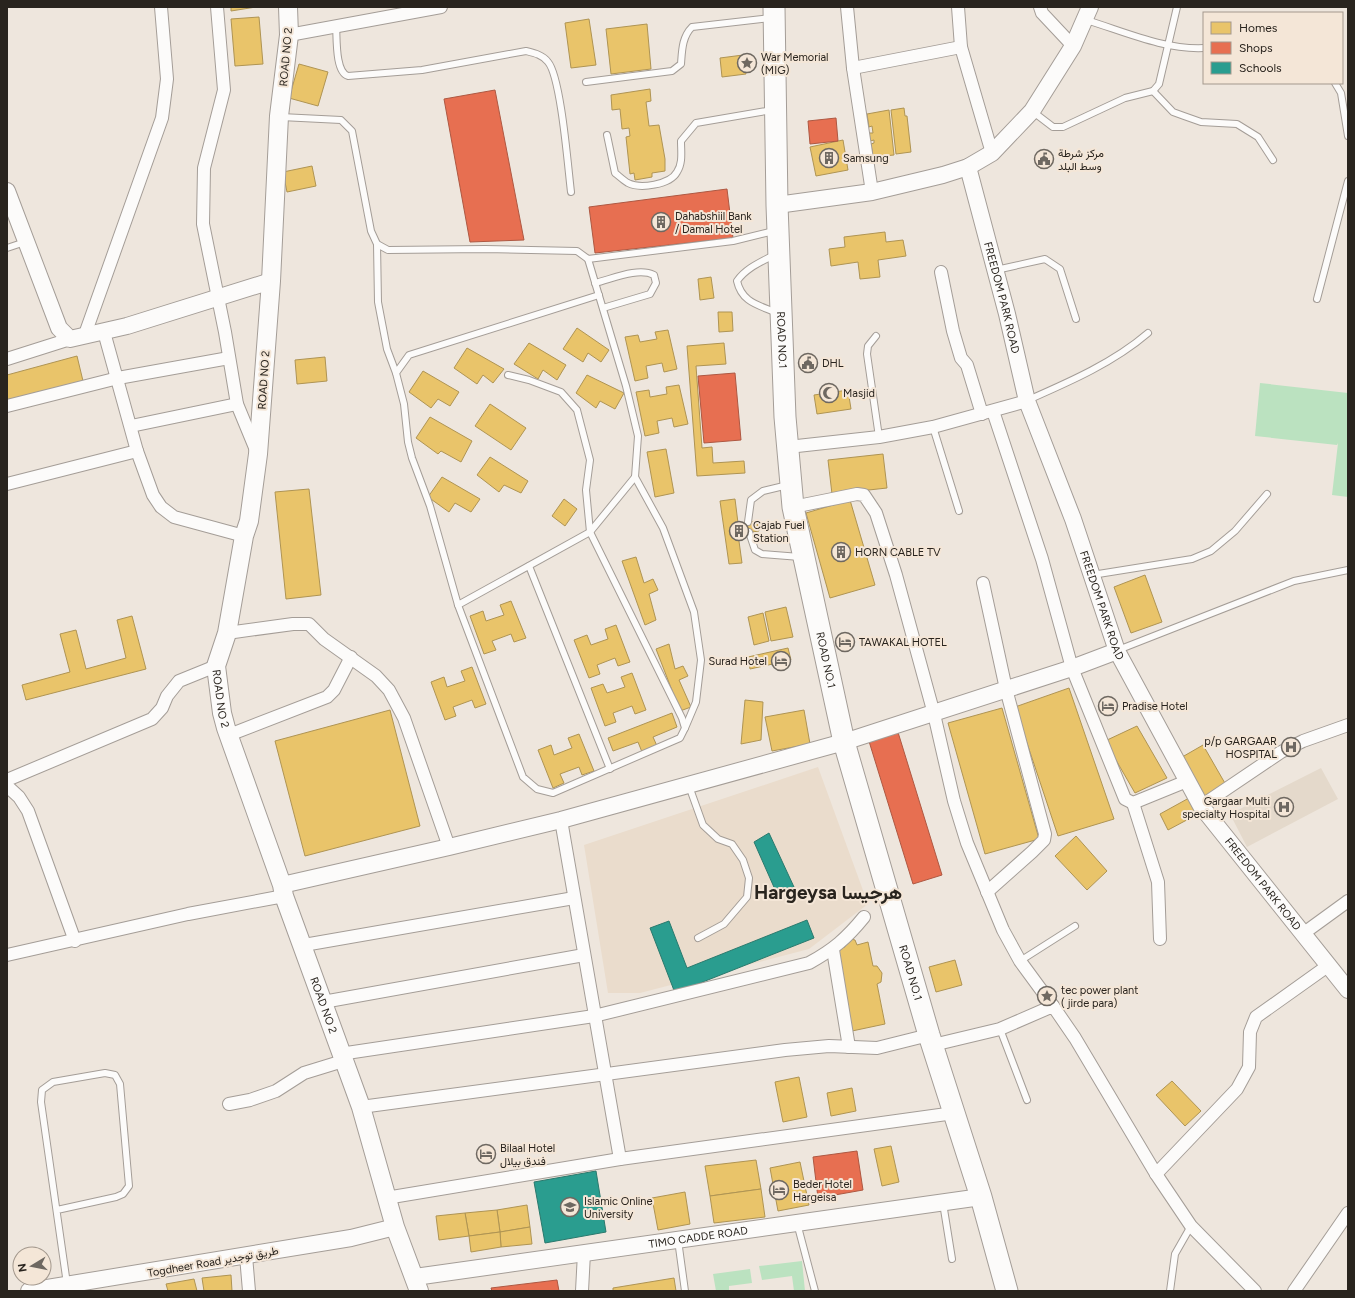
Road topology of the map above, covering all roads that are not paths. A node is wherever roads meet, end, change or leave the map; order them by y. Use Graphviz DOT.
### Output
graph roads {
  1 [pos="161,7"];
  2 [pos="217,7"];
  3 [pos="288,7"];
  4 [pos="442,7"];
  5 [pos="847,7"];
  6 [pos="958,7"];
  7 [pos="1040,7"];
  8 [pos="1178,7"];
  9 [pos="392,12"];
  10 [pos="774,12"];
  11 [pos="1087,13"];
  12 [pos="336,25"];
  13 [pos="290,34"];
  14 [pos="1167,45"];
  15 [pos="1073,46"];
  16 [pos="961,47"];
  17 [pos="1203,48"];
  18 [pos="853,68"];
  19 [pos="586,82"];
  20 [pos="1337,84"];
  21 [pos="1153,91"];
  22 [pos="775,109"];
  23 [pos="1032,111"];
  24 [pos="279,116"];
  25 [pos="607,135"];
  26 [pos="1348,136"];
  27 [pos="992,153"];
  28 [pos="1273,160"];
  29 [pos="968,167"];
  30 [pos="1348,181"];
  31 [pos="7,191"];
  32 [pos="571,192"];
  33 [pos="872,192"];
  34 [pos="777,205"];
  35 [pos="778,231"];
  36 [pos="26,241"];
  37 [pos="377,244"];
  38 [pos="7,248"];
  39 [pos="779,253"];
  40 [pos="588,259"];
  41 [pos="995,271"];
  42 [pos="941,272"];
  43 [pos="271,281"];
  44 [pos="596,283"];
  45 [pos="599,295"];
  46 [pos="218,297"];
  47 [pos="1317,300"];
  48 [pos="603,308"];
  49 [pos="781,314"];
  50 [pos="1076,320"];
  51 [pos="104,332"];
  52 [pos="1148,333"];
  53 [pos="876,336"];
  54 [pos="77,338"];
  55 [pos="229,358"];
  56 [pos="7,359"];
  57 [pos="396,373"];
  58 [pos="508,375"];
  59 [pos="118,378"];
  60 [pos="1027,401"];
  61 [pos="237,404"];
  62 [pos="7,406"];
  63 [pos="994,411"];
  64 [pos="982,414"];
  65 [pos="131,426"];
  66 [pos="933,427"];
  67 [pos="879,437"];
  68 [pos="788,447"];
  69 [pos="137,451"];
  70 [pos="258,454"];
  71 [pos="635,477"];
  72 [pos="7,484"];
  73 [pos="791,484"];
  74 [pos="1267,494"];
  75 [pos="793,507"];
  76 [pos="959,511"];
  77 [pos="748,522"];
  78 [pos="590,532"];
  79 [pos="749,532"];
  80 [pos="244,536"];
  81 [pos="804,557"];
  82 [pos="529,566"];
  83 [pos="1348,570"];
  84 [pos="1092,575"];
  85 [pos="983,583"];
  86 [pos="458,605"];
  87 [pos="227,633"];
  88 [pos="1117,651"];
  89 [pos="350,657"];
  90 [pos="216,666"];
  91 [pos="1072,668"];
  92 [pos="1006,689"];
  93 [pos="934,714"];
  94 [pos="1348,725"];
  95 [pos="685,728"];
  96 [pos="229,735"];
  97 [pos="844,742"];
  98 [pos="610,769"];
  99 [pos="7,780"];
  100 [pos="1187,781"];
  101 [pos="688,784"];
  102 [pos="7,786"];
  103 [pos="1133,803"];
  104 [pos="1201,806"];
  105 [pos="561,820"];
  106 [pos="449,847"];
  107 [pos="283,890"];
  108 [pos="987,892"];
  109 [pos="574,898"];
  110 [pos="1348,901"];
  111 [pos="864,917"];
  112 [pos="1075,926"];
  113 [pos="1304,933"];
  114 [pos="698,938"];
  115 [pos="1160,939"];
  116 [pos="76,941"];
  117 [pos="304,945"];
  118 [pos="833,950"];
  119 [pos="584,954"];
  120 [pos="7,955"];
  121 [pos="1020,961"];
  122 [pos="1329,964"];
  123 [pos="1348,989"];
  124 [pos="323,1002"];
  125 [pos="1053,1006"];
  126 [pos="594,1016"];
  127 [pos="1000,1029"];
  128 [pos="931,1040"];
  129 [pos="849,1047"];
  130 [pos="342,1057"];
  131 [pos="606,1074"];
  132 [pos="1027,1100"];
  133 [pos="229,1104"];
  134 [pos="361,1107"];
  135 [pos="954,1113"];
  136 [pos="620,1159"];
  137 [pos="1156,1174"];
  138 [pos="981,1197"];
  139 [pos="386,1198"];
  140 [pos="942,1203"];
  141 [pos="57,1210"];
  142 [pos="1348,1213"];
  143 [pos="798,1223"];
  144 [pos="1191,1226"];
  145 [pos="395,1227"];
  146 [pos="678,1240"];
  147 [pos="584,1253"];
  148 [pos="246,1256"];
  149 [pos="952,1259"];
  150 [pos="417,1284"];
  151 [pos="67,1286"];
  152 [pos="29,1291"];
  153 [pos="249,1291"];
  154 [pos="582,1291"];
  155 [pos="685,1291"];
  156 [pos="815,1291"];
  157 [pos="1007,1291"];
  158 [pos="1170,1291"];
  159 [pos="1255,1291"];
  160 [pos="1294,1291"];
  1 -- 54 [label="street"];
  2 -- 46 [label="street"];
  3 -- 13 [label="main road, ROAD NO 2"];
  4 -- 9 [label="street"];
  5 -- 18 [label="street"];
  6 -- 16 [label="street"];
  7 -- 15 [label="street"];
  8 -- 14 [label="lane"];
  9 -- 12 [label="street"];
  10 -- 19 [label="lane"];
  10 -- 22 [label="highway, ROAD NO.1"];
  11 -- 14 [label="lane"];
  11 -- 15 [label="street"];
  12 -- 13 [label="street"];
  12 -- 32 [label="lane"];
  13 -- 24 [label="main road, ROAD NO 2"];
  14 -- 17 [label="lane"];
  14 -- 21 [label="lane"];
  15 -- 23 [label="street"];
  16 -- 18 [label="street"];
  16 -- 27 [label="street"];
  18 -- 33 [label="street"];
  20 -- 26 [label="lane"];
  21 -- 23 [label="lane"];
  21 -- 28 [label="lane"];
  22 -- 25 [label="lane"];
  22 -- 34 [label="highway, ROAD NO.1"];
  23 -- 27 [label="street"];
  24 -- 37 [label="lane"];
  24 -- 43 [label="main road, ROAD NO 2"];
  27 -- 29 [label="street"];
  29 -- 33 [label="street"];
  29 -- 41 [label="street, FREEDOM PARK ROAD"];
  30 -- 47 [label="lane"];
  31 -- 36 [label="street"];
  33 -- 34 [label="street"];
  34 -- 35 [label="highway, ROAD NO.1"];
  35 -- 39 [label="highway, ROAD NO.1"];
  35 -- 40 [label="lane"];
  36 -- 38 [label="lane"];
  36 -- 54 [label="street"];
  37 -- 40 [label="lane"];
  37 -- 57 [label="lane"];
  39 -- 49 [label="highway, ROAD NO.1"];
  39 -- 49 [label="lane"];
  40 -- 44 [label="lane"];
  41 -- 50 [label="lane"];
  41 -- 60 [label="street, FREEDOM PARK ROAD"];
  42 -- 64 [label="street"];
  43 -- 46 [label="street"];
  43 -- 70 [label="main road, ROAD NO 2"];
  44 -- 45 [label="lane"];
  44 -- 48 [label="lane"];
  45 -- 48 [label="lane"];
  45 -- 57 [label="lane"];
  46 -- 51 [label="street"];
  46 -- 55 [label="street"];
  48 -- 71 [label="lane"];
  49 -- 68 [label="highway, ROAD NO.1"];
  51 -- 54 [label="street"];
  51 -- 59 [label="street"];
  52 -- 60 [label="lane"];
  53 -- 67 [label="lane"];
  54 -- 56 [label="street"];
  55 -- 59 [label="street"];
  55 -- 61 [label="street"];
  57 -- 86 [label="lane"];
  58 -- 78 [label="lane"];
  59 -- 62 [label="street"];
  59 -- 65 [label="street"];
  60 -- 63 [label="street"];
  60 -- 84 [label="street, FREEDOM PARK ROAD"];
  61 -- 65 [label="street"];
  61 -- 70 [label="street"];
  63 -- 64 [label="street"];
  63 -- 91 [label="street"];
  64 -- 66 [label="street"];
  65 -- 69 [label="street"];
  66 -- 67 [label="street"];
  66 -- 76 [label="lane"];
  67 -- 68 [label="street"];
  68 -- 73 [label="highway, ROAD NO.1"];
  69 -- 72 [label="street"];
  69 -- 80 [label="street"];
  70 -- 80 [label="main road, ROAD NO 2"];
  71 -- 78 [label="lane"];
  71 -- 95 [label="lane"];
  73 -- 75 [label="highway, ROAD NO.1"];
  73 -- 77 [label="lane"];
  74 -- 84 [label="lane"];
  75 -- 81 [label="highway, ROAD NO.1"];
  75 -- 93 [label="street"];
  78 -- 82 [label="lane"];
  78 -- 95 [label="lane"];
  79 -- 81 [label="lane"];
  80 -- 87 [label="main road, ROAD NO 2"];
  81 -- 97 [label="highway, ROAD NO.1"];
  82 -- 86 [label="lane"];
  82 -- 98 [label="lane"];
  83 -- 88 [label="lane"];
  84 -- 88 [label="street, FREEDOM PARK ROAD"];
  85 -- 92 [label="street"];
  86 -- 98 [label="lane"];
  87 -- 89 [label="street"];
  87 -- 90 [label="main road, ROAD NO 2"];
  88 -- 91 [label="street"];
  88 -- 100 [label="street, FREEDOM PARK ROAD"];
  89 -- 96 [label="street"];
  89 -- 106 [label="street"];
  90 -- 96 [label="main road, ROAD NO 2"];
  90 -- 99 [label="street"];
  91 -- 92 [label="street"];
  91 -- 103 [label="street"];
  92 -- 93 [label="street"];
  92 -- 108 [label="street"];
  93 -- 97 [label="street"];
  93 -- 108 [label="street"];
  94 -- 104 [label="street"];
  95 -- 98 [label="lane"];
  96 -- 107 [label="main road, ROAD NO 2"];
  97 -- 101 [label="street"];
  97 -- 128 [label="highway, ROAD NO.1"];
  100 -- 103 [label="street"];
  100 -- 104 [label="street, FREEDOM PARK ROAD"];
  101 -- 105 [label="street"];
  101 -- 114 [label="lane"];
  102 -- 116 [label="street"];
  103 -- 115 [label="street"];
  104 -- 113 [label="street, FREEDOM PARK ROAD"];
  105 -- 106 [label="street"];
  105 -- 109 [label="street"];
  106 -- 107 [label="street"];
  107 -- 116 [label="street"];
  107 -- 117 [label="main road, ROAD NO 2"];
  108 -- 121 [label="street"];
  109 -- 117 [label="street"];
  109 -- 119 [label="street"];
  110 -- 113 [label="street"];
  111 -- 118 [label="street"];
  112 -- 121 [label="lane"];
  113 -- 122 [label="street, FREEDOM PARK ROAD"];
  116 -- 120 [label="street"];
  117 -- 124 [label="main road, ROAD NO 2"];
  118 -- 126 [label="street"];
  118 -- 129 [label="street"];
  119 -- 124 [label="street"];
  119 -- 126 [label="street"];
  121 -- 125 [label="street"];
  122 -- 123 [label="street, FREEDOM PARK ROAD"];
  122 -- 137 [label="street"];
  124 -- 130 [label="main road, ROAD NO 2"];
  125 -- 127 [label="street"];
  125 -- 137 [label="street"];
  126 -- 130 [label="street"];
  126 -- 131 [label="street"];
  127 -- 128 [label="street"];
  127 -- 132 [label="lane"];
  128 -- 129 [label="street"];
  128 -- 135 [label="highway, ROAD NO.1"];
  129 -- 131 [label="street"];
  130 -- 133 [label="street"];
  130 -- 134 [label="main road, ROAD NO 2"];
  131 -- 134 [label="street"];
  131 -- 136 [label="street"];
  134 -- 139 [label="main road, ROAD NO 2"];
  135 -- 136 [label="street"];
  135 -- 138 [label="highway, ROAD NO.1"];
  136 -- 139 [label="street"];
  137 -- 144 [label="street"];
  138 -- 140 [label="street, TIMO CADDE ROAD"];
  138 -- 157 [label="highway, ROAD NO.1"];
  139 -- 145 [label="main road, ROAD NO 2"];
  140 -- 143 [label="street, TIMO CADDE ROAD"];
  140 -- 149 [label="lane"];
  141 -- 141 [label="lane"];
  141 -- 151 [label="lane"];
  142 -- 160 [label="street"];
  143 -- 146 [label="street, TIMO CADDE ROAD"];
  143 -- 156 [label="lane"];
  144 -- 158 [label="lane"];
  144 -- 159 [label="street"];
  145 -- 148 [label="street, Togdheer Road طريق توجدير"];
  145 -- 150 [label="main road, ROAD NO 2"];
  146 -- 147 [label="street, TIMO CADDE ROAD"];
  146 -- 155 [label="lane"];
  147 -- 150 [label="street, TIMO CADDE ROAD"];
  147 -- 154 [label="street"];
  148 -- 151 [label="street, Togdheer Road طريق توجدير"];
  148 -- 153 [label="street"];
  151 -- 152 [label="street, Togdheer Road طريق توجدير"];
}
